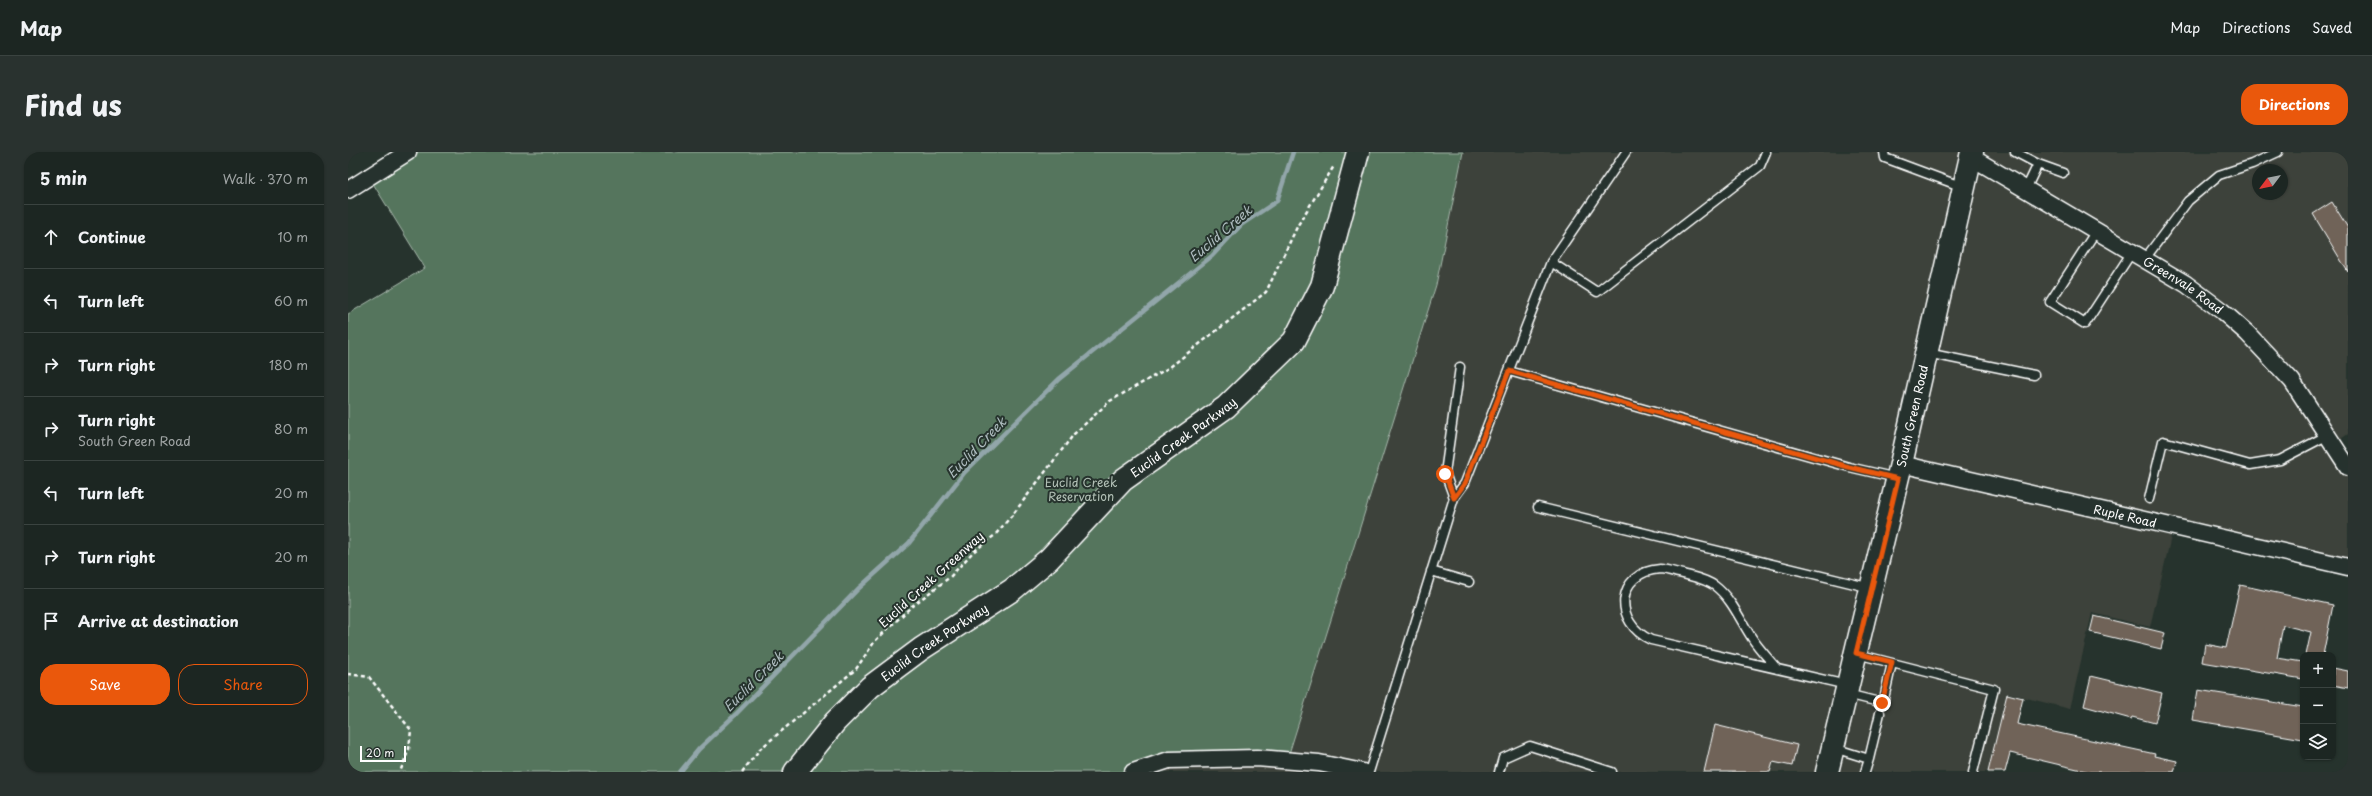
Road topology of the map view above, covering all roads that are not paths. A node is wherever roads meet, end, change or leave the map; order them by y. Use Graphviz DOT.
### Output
graph roads {
  1 [pos="408,152"];
  2 [pos="1358,152"];
  3 [pos="1626,152"];
  4 [pos="1766,152"];
  5 [pos="1884,152"];
  6 [pos="2015,152"];
  7 [pos="2278,152"];
  8 [pos="1972,154"];
  9 [pos="2038,164"];
  10 [pos="2062,173"];
  11 [pos="1964,187"];
  12 [pos="2026,189"];
  13 [pos="348,190"];
  14 [pos="2096,231"];
  15 [pos="2138,256"];
  16 [pos="1551,262"];
  17 [pos="1927,353"];
  18 [pos="1460,367"];
  19 [pos="1509,371"];
  20 [pos="2034,375"];
  21 [pos="2328,435"];
  22 [pos="2348,467"];
  23 [pos="1900,471"];
  24 [pos="1454,498"];
  25 [pos="2148,498"];
  26 [pos="1538,507"];
  27 [pos="2348,567"];
  28 [pos="1430,571"];
  29 [pos="1469,582"];
  30 [pos="1872,588"];
  31 [pos="1856,653"];
  32 [pos="1892,662"];
  33 [pos="1777,669"];
  34 [pos="1847,690"];
  35 [pos="1880,714"];
  36 [pos="1833,748"];
  37 [pos="1869,759"];
  38 [pos="1168,766"];
  39 [pos="1352,771"];
  40 [pos="795,772"];
  41 [pos="1134,772"];
  42 [pos="1369,772"];
  43 [pos="1499,772"];
  44 [pos="1612,772"];
  45 [pos="1827,772"];
  46 [pos="1865,772"];
  47 [pos="1973,772"];
  1 -- 13 [label="street"];
  2 -- 40 [label="street, Euclid Creek Parkway"];
  3 -- 16 [label="lane"];
  4 -- 16 [label="lane"];
  5 -- 11 [label="lane"];
  6 -- 9 [label="lane"];
  7 -- 15 [label="lane"];
  8 -- 11 [label="street, South Green Road"];
  8 -- 12 [label="street, Greenvale Road"];
  9 -- 10 [label="lane"];
  9 -- 12 [label="lane"];
  11 -- 17 [label="street, South Green Road"];
  12 -- 14 [label="street, Greenvale Road"];
  14 -- 15 [label="street, Greenvale Road"];
  14 -- 15 [label="lane"];
  15 -- 21 [label="street, Greenvale Road"];
  16 -- 19 [label="lane"];
  17 -- 20 [label="lane"];
  17 -- 23 [label="street, South Green Road"];
  18 -- 24 [label="lane"];
  19 -- 23 [label="lane"];
  19 -- 24 [label="lane"];
  21 -- 22 [label="street, Greenvale Road"];
  21 -- 25 [label="lane"];
  23 -- 27 [label="street, Ruple Road"];
  23 -- 30 [label="street, South Green Road"];
  24 -- 28 [label="lane"];
  26 -- 30 [label="lane"];
  28 -- 29 [label="lane"];
  28 -- 42 [label="lane"];
  30 -- 31 [label="street, South Green Road"];
  31 -- 32 [label="lane"];
  31 -- 34 [label="street, South Green Road"];
  32 -- 34 [label="lane"];
  32 -- 47 [label="lane"];
  33 -- 33 [label="lane"];
  33 -- 34 [label="lane"];
  34 -- 36 [label="street, South Green Road"];
  35 -- 37 [label="lane"];
  36 -- 37 [label="lane"];
  36 -- 45 [label="street, South Green Road"];
  37 -- 46 [label="lane"];
  38 -- 39 [label="street"];
  38 -- 41 [label="street"];
  43 -- 44 [label="lane"];
}
